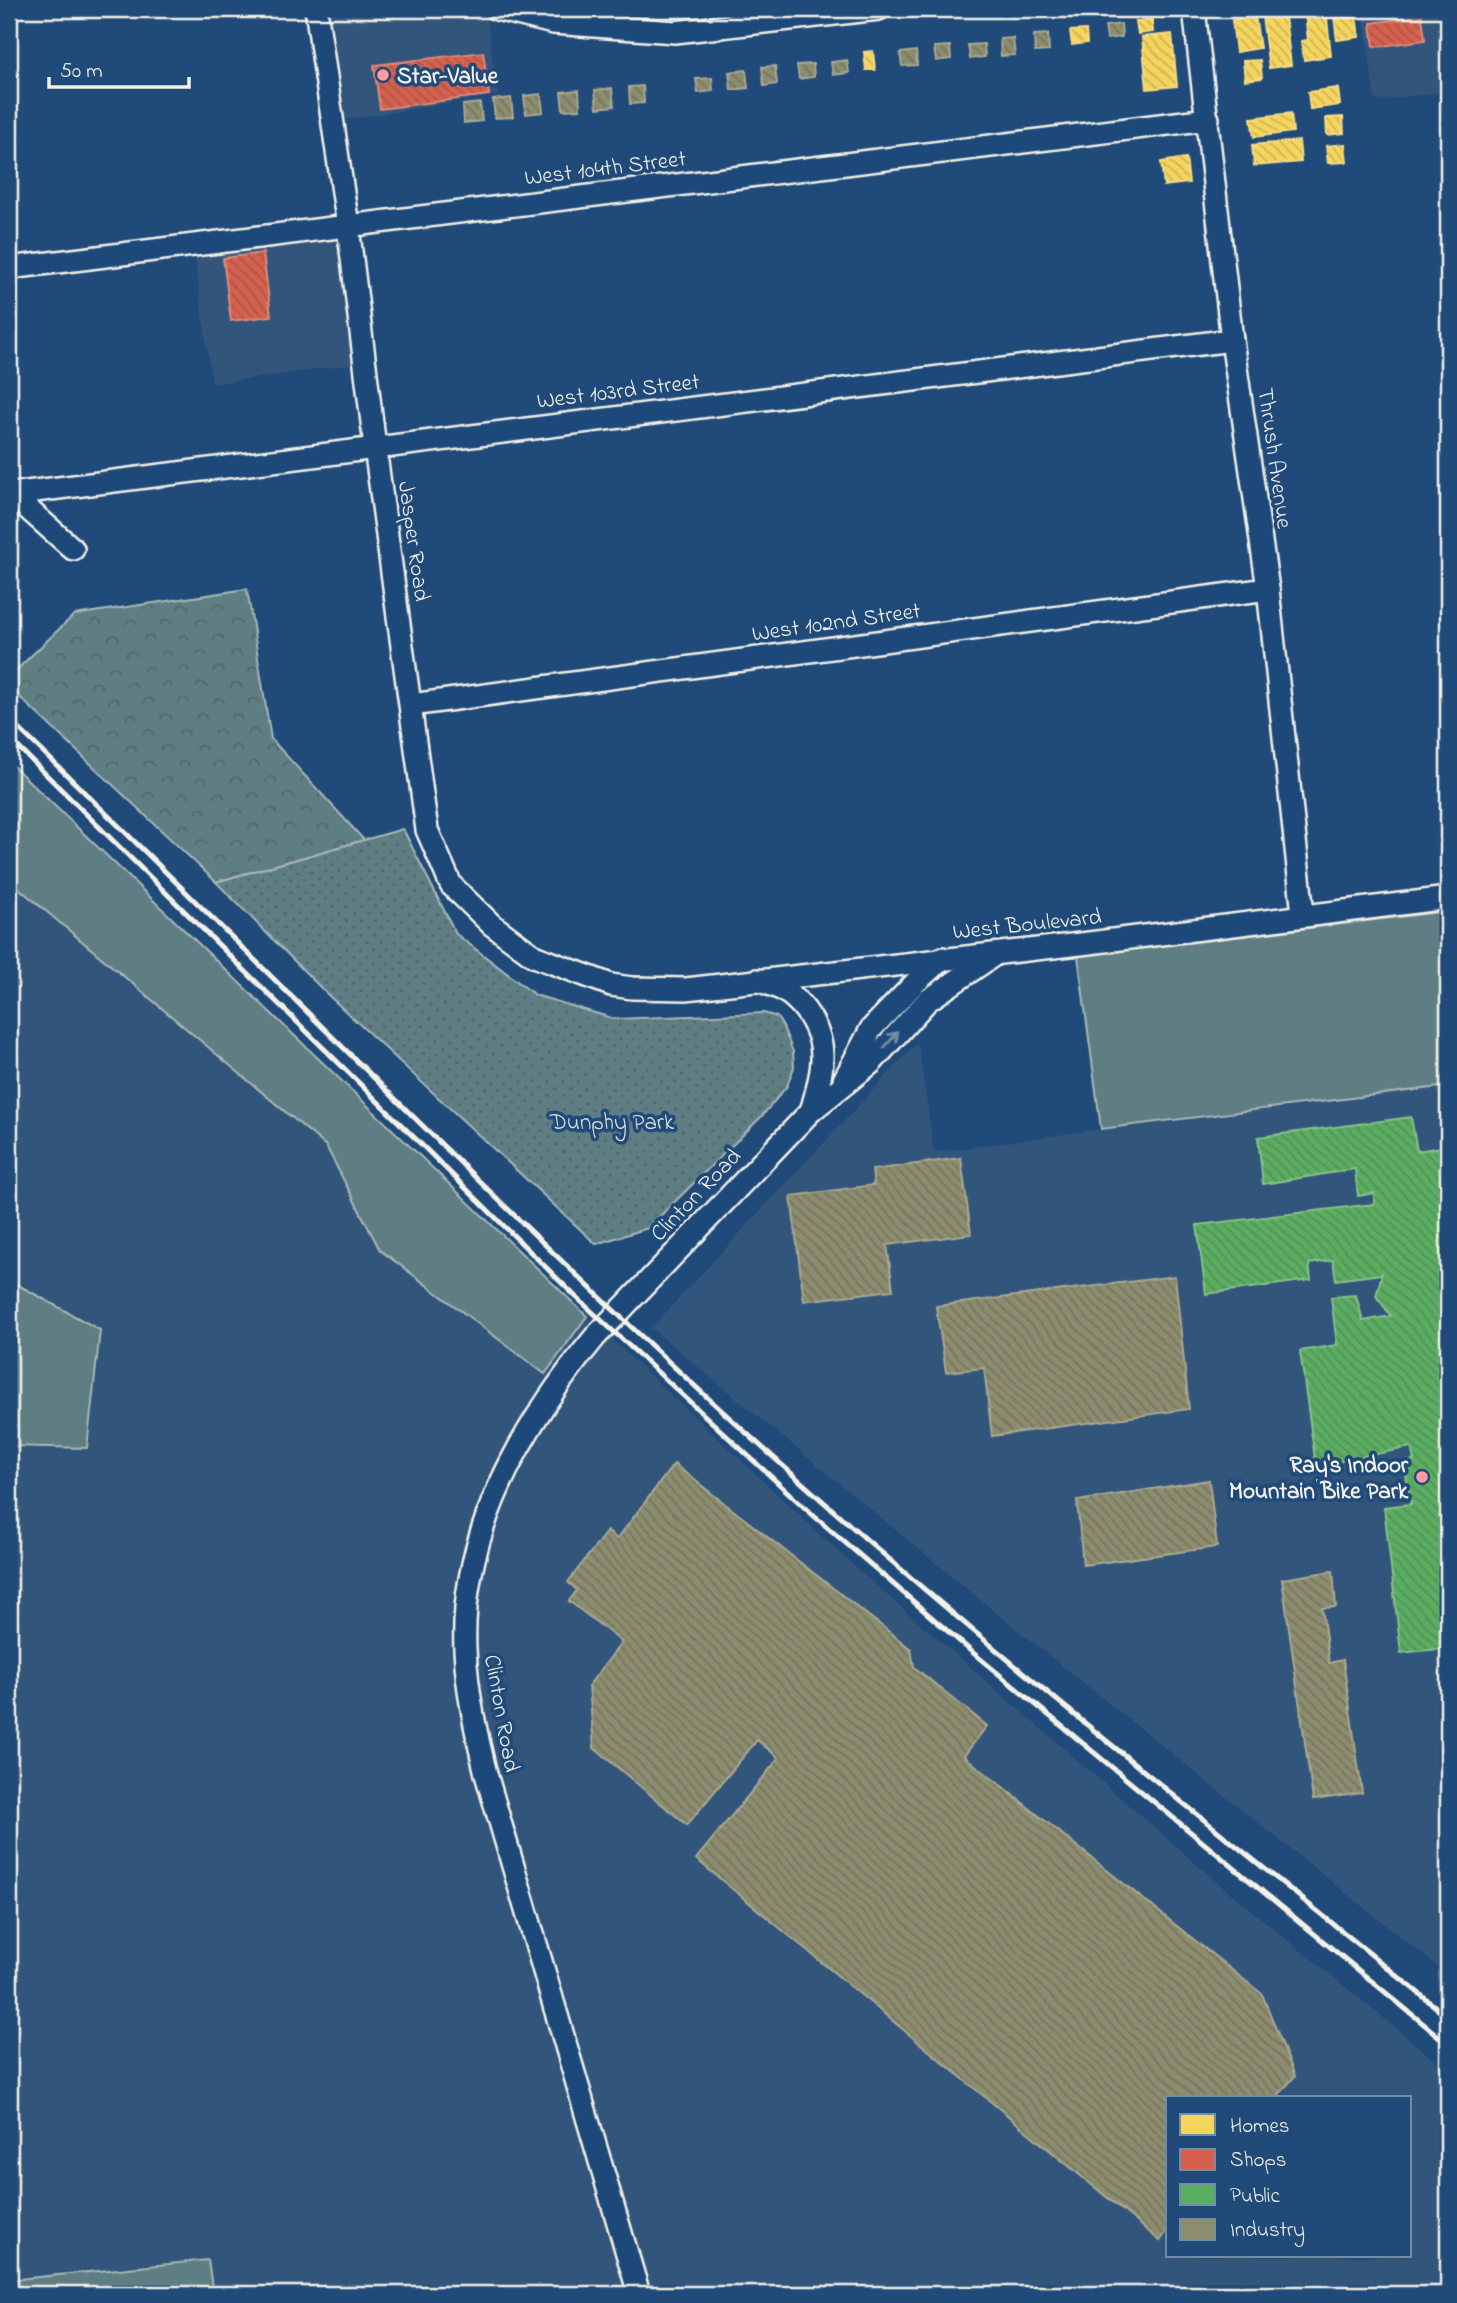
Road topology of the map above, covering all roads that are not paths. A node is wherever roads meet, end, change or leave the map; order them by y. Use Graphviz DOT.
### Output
graph roads {
  1 [pos="316,9"];
  2 [pos="496,9"];
  3 [pos="879,9"];
  4 [pos="1194,9"];
  5 [pos="1208,119"];
  6 [pos="348,226"];
  7 [pos="9,268"];
  8 [pos="1232,340"];
  9 [pos="375,447"];
  10 [pos="10,493"];
  11 [pos="73,549"];
  12 [pos="1268,589"];
  13 [pos="411,705"];
  14 [pos="1448,898"];
  15 [pos="1303,914"];
  16 [pos="998,953"];
  17 [pos="943,958"];
  18 [pos="755,979"];
  19 [pos="915,982"];
  20 [pos="611,985"];
  21 [pos="927,1001"];
  22 [pos="841,1086"];
  23 [pos="811,1111"];
  24 [pos="639,2294"];
  1 -- 6 [label="street, Jasper Road"];
  2 -- 3 [label="street"];
  4 -- 5 [label="street, Thrush Avenue"];
  5 -- 6 [label="street, West 104th Street"];
  5 -- 8 [label="street, Thrush Avenue"];
  6 -- 7 [label="street, West 104th Street"];
  6 -- 9 [label="street, Jasper Road"];
  8 -- 9 [label="street, West 103rd Street"];
  8 -- 12 [label="street, Thrush Avenue"];
  9 -- 10 [label="street, West 103rd Street"];
  9 -- 13 [label="street, Jasper Road"];
  10 -- 11 [label="street"];
  12 -- 13 [label="street, West 102nd Street"];
  12 -- 15 [label="street, Thrush Avenue"];
  13 -- 20 [label="street, Jasper Road"];
  14 -- 15 [label="street, West Boulevard"];
  15 -- 16 [label="street, West Boulevard"];
  16 -- 17 [label="street, West Boulevard"];
  16 -- 21 [label="street, Clinton Road"];
  17 -- 18 [label="street, West Boulevard"];
  17 -- 19 [label="street, Clinton Road"];
  18 -- 20 [label="street, West Boulevard"];
  18 -- 23 [label="street"];
  19 -- 21 [label="street"];
  19 -- 22 [label="street, Clinton Road"];
  22 -- 21 [label="street, Clinton Road, one-way"];
  22 -- 23 [label="street, Clinton Road"];
  23 -- 24 [label="street, Clinton Road"];
}
